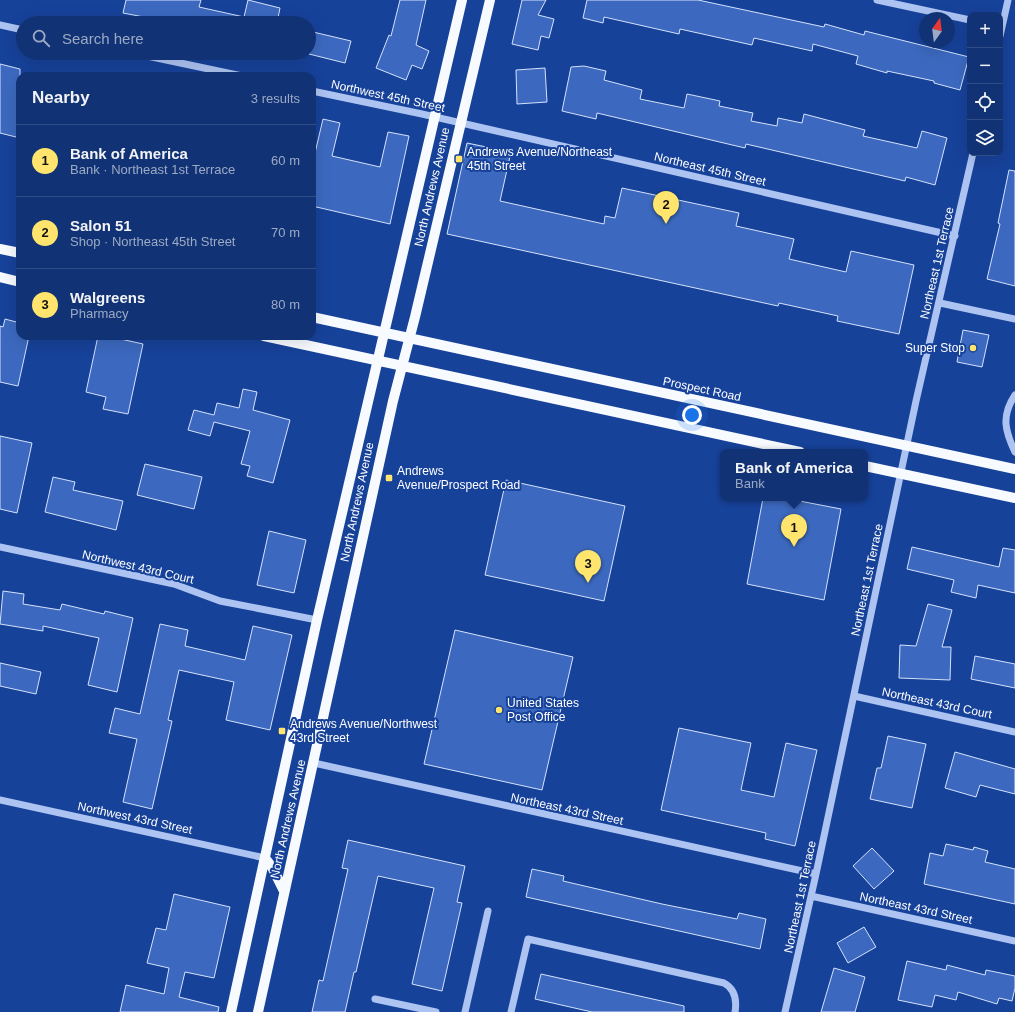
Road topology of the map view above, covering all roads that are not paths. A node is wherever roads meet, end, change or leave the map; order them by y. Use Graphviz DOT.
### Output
graph roads {
  1 [pos="462,0"];
  2 [pos="490,0"];
  3 [pos="877,0"];
  4 [pos="1008,0"];
  5 [pos="967,19"];
  6 [pos="1003,19"];
  7 [pos="0,25"];
  8 [pos="16,28"];
  9 [pos="166,60"];
  10 [pos="223,72"];
  11 [pos="316,92"];
  12 [pos="436,117"];
  13 [pos="460,123"];
  14 [pos="972,156"];
  15 [pos="955,236"];
  16 [pos="0,249"];
  17 [pos="16,252"];
  18 [pos="0,277"];
  19 [pos="16,281"];
  20 [pos="940,303"];
  21 [pos="316,319"];
  22 [pos="1015,319"];
  23 [pos="384,333"];
  24 [pos="409,339"];
  25 [pos="282,340"];
  26 [pos="377,361"];
  27 [pos="402,366"];
  28 [pos="1015,395"];
  29 [pos="907,446"];
  30 [pos="786,449"];
  31 [pos="1015,452"];
  32 [pos="868,467"];
  33 [pos="1015,469"];
  34 [pos="901,474"];
  35 [pos="1015,498"];
  36 [pos="0,547"];
  37 [pos="317,620"];
  38 [pos="854,696"];
  39 [pos="1015,732"];
  40 [pos="314,763"];
  41 [pos="0,800"];
  42 [pos="265,858"];
  43 [pos="816,874"];
  44 [pos="284,891"];
  45 [pos="811,896"];
  46 [pos="488,911"];
  47 [pos="1015,941"];
  48 [pos="375,999"];
  49 [pos="412,1009"];
  50 [pos="231,1012"];
  51 [pos="258,1012"];
  52 [pos="436,1012"];
  53 [pos="465,1012"];
  54 [pos="511,1012"];
  55 [pos="735,1012"];
  56 [pos="785,1012"];
  1 -- 12 [label="main road, North Andrews Avenue"];
  2 -- 13 [label="main road, North Andrews Avenue"];
  3 -- 5 [label="street"];
  4 -- 6 [label="street"];
  7 -- 8 [label="street"];
  9 -- 10 [label="street"];
  11 -- 12 [label="street, Northwest 45th Street"];
  12 -- 13 [label="street, Northwest 45th Street"];
  12 -- 23 [label="main road, North Andrews Avenue"];
  13 -- 15 [label="street, Northeast 45th Street"];
  13 -- 24 [label="main road, North Andrews Avenue"];
  14 -- 15 [label="street, Northeast 1st Terrace"];
  15 -- 20 [label="street, Northeast 1st Terrace"];
  16 -- 17 [label="main road"];
  18 -- 19 [label="main road"];
  20 -- 22 [label="street"];
  20 -- 29 [label="street, Northeast 1st Terrace"];
  21 -- 23 [label="main road, Prospect Road"];
  23 -- 24 [label="main road, Prospect Road"];
  23 -- 26 [label="main road, North Andrews Avenue"];
  24 -- 27 [label="main road, North Andrews Avenue"];
  24 -- 29 [label="main road, Prospect Road"];
  25 -- 26 [label="main road"];
  26 -- 27 [label="main road"];
  26 -- 37 [label="main road, North Andrews Avenue"];
  27 -- 30 [label="main road"];
  27 -- 40 [label="main road, North Andrews Avenue"];
  28 -- 31 [label="street"];
  29 -- 33 [label="main road, Prospect Road"];
  29 -- 34 [label="street, Northeast 1st Terrace"];
  32 -- 34 [label="main road"];
  34 -- 35 [label="main road"];
  34 -- 38 [label="street, Northeast 1st Terrace"];
  36 -- 37 [label="street, Northwest 43rd Court"];
  37 -- 42 [label="main road, North Andrews Avenue"];
  38 -- 39 [label="street, Northeast 43rd Court"];
  38 -- 43 [label="street, Northeast 1st Terrace"];
  40 -- 43 [label="street, Northeast 43rd Street"];
  40 -- 44 [label="main road, North Andrews Avenue"];
  41 -- 42 [label="street, Northwest 43rd Street"];
  42 -- 44 [label="main road"];
  42 -- 50 [label="main road, North Andrews Avenue"];
  43 -- 45 [label="street, Northeast 1st Terrace"];
  44 -- 51 [label="main road, North Andrews Avenue"];
  45 -- 47 [label="street, Northeast 43rd Street"];
  45 -- 56 [label="street, Northeast 1st Terrace"];
  46 -- 53 [label="street"];
  48 -- 49 [label="street"];
  49 -- 52 [label="street"];
  54 -- 55 [label="street"];
}
